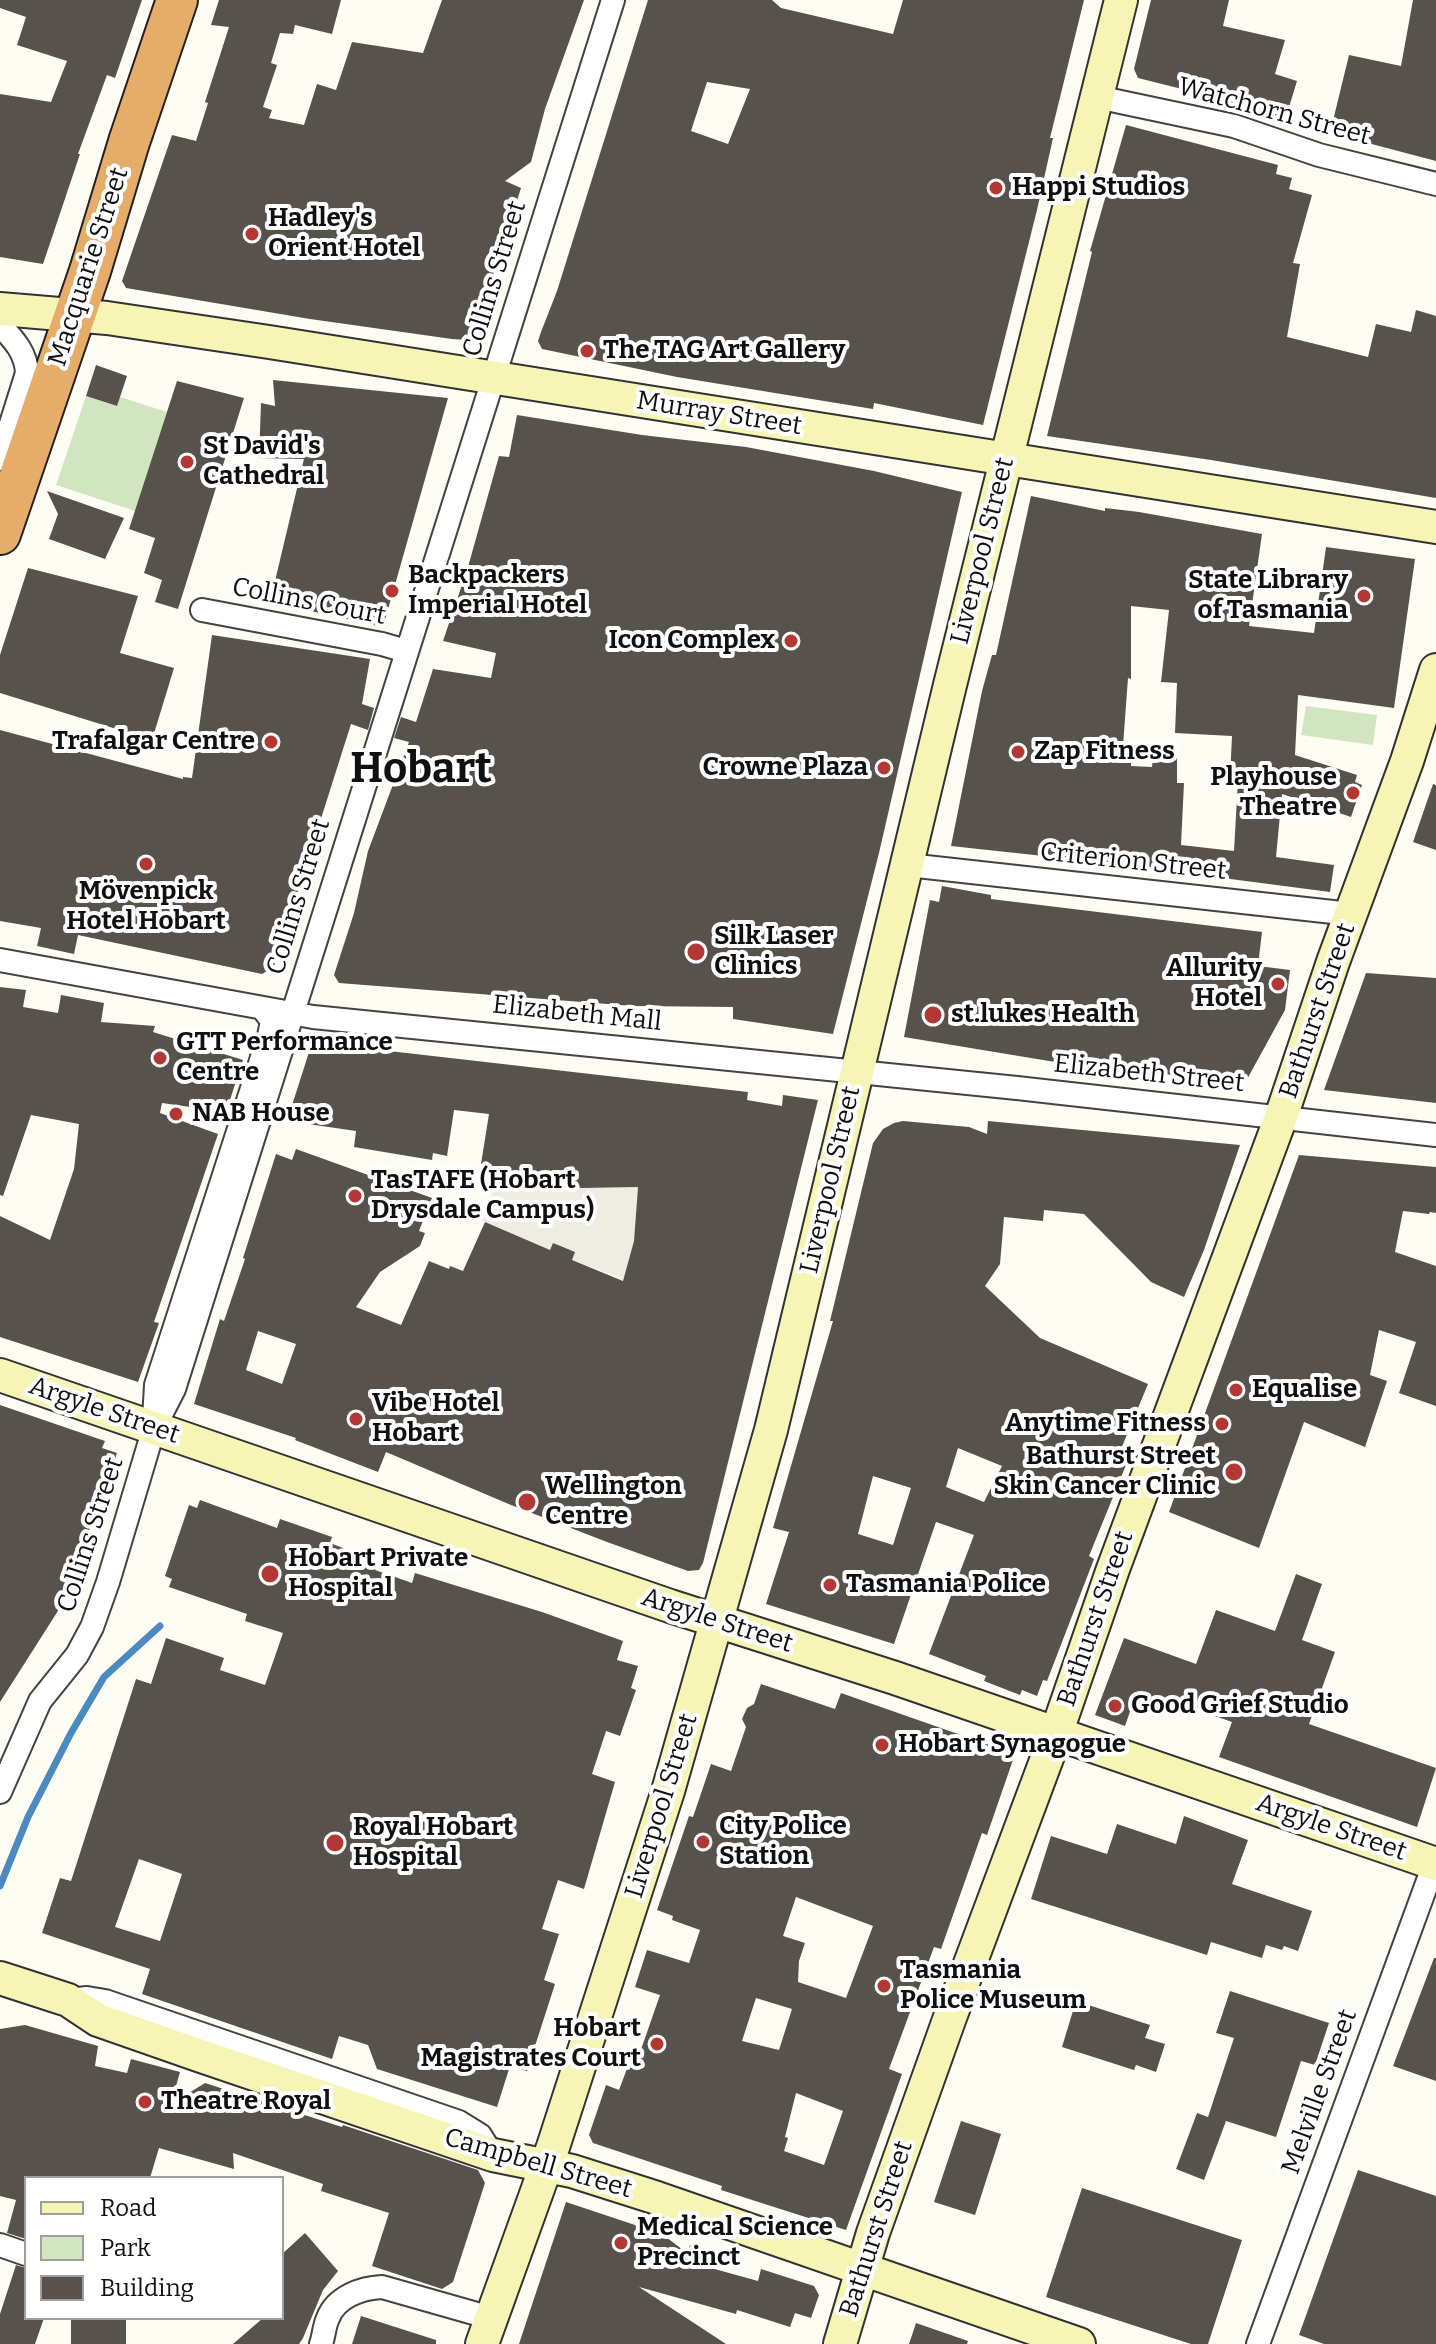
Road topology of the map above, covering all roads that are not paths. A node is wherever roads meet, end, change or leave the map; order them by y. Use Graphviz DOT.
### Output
graph roads {
  1 [pos="177,0"];
  2 [pos="613,0"];
  3 [pos="1121,0"];
  4 [pos="1097,97"];
  5 [pos="1436,184"];
  6 [pos="0,309"];
  7 [pos="75,315"];
  8 [pos="0,325"];
  9 [pos="493,378"];
  10 [pos="0,459"];
  11 [pos="1006,460"];
  12 [pos="1436,527"];
  13 [pos="0,534"];
  14 [pos="202,610"];
  15 [pos="406,651"];
  16 [pos="1436,670"];
  17 [pos="908,865"];
  18 [pos="1351,914"];
  19 [pos="0,960"];
  20 [pos="263,1009"];
  21 [pos="293,1014"];
  22 [pos="855,1072"];
  23 [pos="1281,1117"];
  24 [pos="1436,1135"];
  25 [pos="0,1375"];
  26 [pos="154,1428"];
  27 [pos="717,1622"];
  28 [pos="1056,1734"];
  29 [pos="0,1790"];
  30 [pos="1435,1862"];
  31 [pos="0,1978"];
  32 [pos="546,2166"];
  33 [pos="0,2245"];
  34 [pos="24,2253"];
  35 [pos="862,2269"];
  36 [pos="486,2331"];
  37 [pos="321,2344"];
  38 [pos="840,2344"];
  39 [pos="1079,2344"];
  40 [pos="1258,2344"];
  1 -- 7 [label="highway, Macquarie Street"];
  2 -- 9 [label="street, Collins Street"];
  3 -- 4 [label="main road, Liverpool Street"];
  4 -- 5 [label="street, Watchorn Street"];
  4 -- 11 [label="main road, Liverpool Street"];
  6 -- 7 [label="main road, Murray Street"];
  7 -- 9 [label="main road, Murray Street"];
  7 -- 13 [label="highway, Macquarie Street"];
  8 -- 10 [label="street"];
  9 -- 11 [label="main road, Murray Street"];
  9 -- 15 [label="street, Collins Street"];
  11 -- 12 [label="main road, Murray Street"];
  11 -- 17 [label="main road, Liverpool Street"];
  14 -- 15 [label="street, Collins Court"];
  15 -- 21 [label="street, Collins Street"];
  16 -- 18 [label="main road, Bathurst Street"];
  17 -- 18 [label="street, Criterion Street"];
  17 -- 22 [label="main road, Liverpool Street"];
  18 -- 23 [label="main road, Bathurst Street"];
  19 -- 20 [label="street, Elizabeth Mall"];
  20 -- 21 [label="street, Elizabeth Mall"];
  20 -- 26 [label="street"];
  21 -- 22 [label="street, Elizabeth Mall"];
  21 -- 26 [label="street, Collins Street"];
  22 -- 23 [label="street, Elizabeth Street"];
  22 -- 27 [label="main road, Liverpool Street"];
  23 -- 24 [label="street, Elizabeth Street"];
  23 -- 28 [label="main road, Bathurst Street"];
  25 -- 26 [label="main road, Argyle Street"];
  26 -- 27 [label="main road, Argyle Street"];
  26 -- 29 [label="street, Collins Street"];
  27 -- 28 [label="main road, Argyle Street"];
  27 -- 32 [label="main road, Liverpool Street"];
  28 -- 30 [label="main road, Argyle Street"];
  28 -- 35 [label="main road, Bathurst Street"];
  30 -- 40 [label="street, Melville Street"];
  31 -- 32 [label="main road, Campbell Street"];
  32 -- 35 [label="main road, Campbell Street"];
  32 -- 36 [label="main road, Liverpool Street"];
  33 -- 34 [label="street"];
  35 -- 38 [label="main road, Bathurst Street"];
  35 -- 39 [label="main road, Campbell Street"];
  36 -- 37 [label="street"];
}
